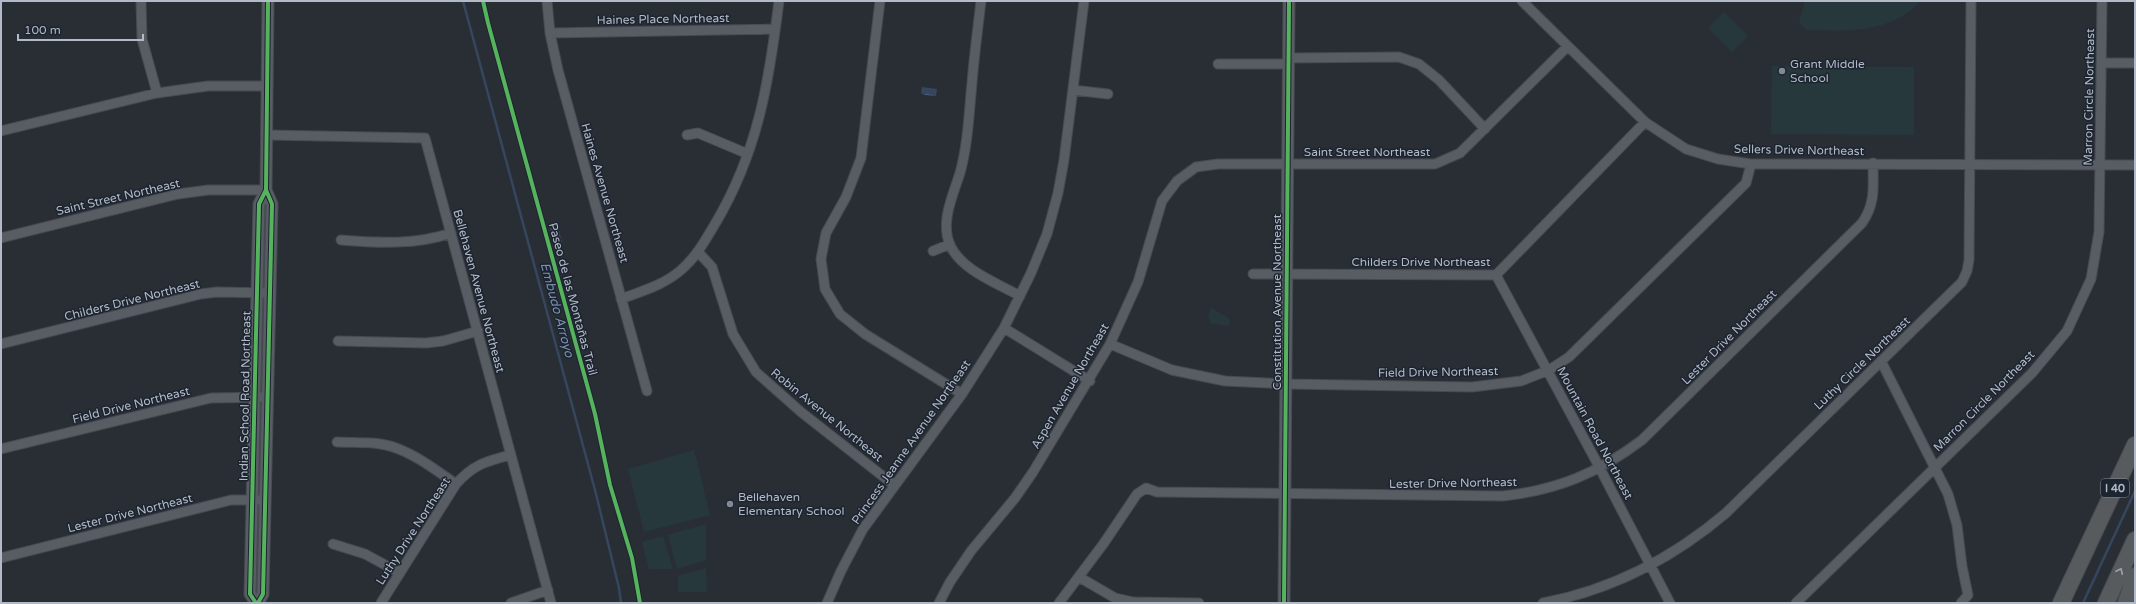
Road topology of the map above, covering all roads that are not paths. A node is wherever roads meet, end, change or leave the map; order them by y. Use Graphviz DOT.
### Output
graph roads {
  1 [pos="141,1"];
  2 [pos="268,1"];
  3 [pos="547,1"];
  4 [pos="778,1"];
  5 [pos="880,1"];
  6 [pos="981,1"];
  7 [pos="1084,1"];
  8 [pos="1289,1"];
  9 [pos="1522,1"];
  10 [pos="1971,1"];
  11 [pos="2102,1"];
  12 [pos="775,29"];
  13 [pos="550,33"];
  14 [pos="1567,47"];
  15 [pos="1288,61"];
  16 [pos="2101,63"];
  17 [pos="2135,63"];
  18 [pos="1218,64"];
  19 [pos="268,86"];
  20 [pos="1073,90"];
  21 [pos="157,93"];
  22 [pos="1108,94"];
  23 [pos="1645,122"];
  24 [pos="1485,129"];
  25 [pos="1,132"];
  26 [pos="267,135"];
  27 [pos="687,135"];
  28 [pos="748,154"];
  29 [pos="1873,163"];
  30 [pos="1288,164"];
  31 [pos="1751,164"];
  32 [pos="1970,164"];
  33 [pos="2100,165"];
  34 [pos="2135,165"];
  35 [pos="266,190"];
  36 [pos="451,233"];
  37 [pos="1,238"];
  38 [pos="341,240"];
  39 [pos="950,244"];
  40 [pos="933,251"];
  41 [pos="698,252"];
  42 [pos="1253,274"];
  43 [pos="1287,274"];
  44 [pos="1496,275"];
  45 [pos="257,293"];
  46 [pos="270,293"];
  47 [pos="1020,296"];
  48 [pos="621,299"];
  49 [pos="1004,328"];
  50 [pos="478,331"];
  51 [pos="338,341"];
  52 [pos="1,344"];
  53 [pos="1110,344"];
  54 [pos="1882,361"];
  55 [pos="1549,370"];
  56 [pos="1090,381"];
  57 [pos="1287,384"];
  58 [pos="647,391"];
  59 [pos="962,394"];
  60 [pos="268,396"];
  61 [pos="254,397"];
  62 [pos="337,442"];
  63 [pos="2135,445"];
  64 [pos="1,449"];
  65 [pos="510,455"];
  66 [pos="1935,466"];
  67 [pos="1600,468"];
  68 [pos="456,484"];
  69 [pos="894,485"];
  70 [pos="1285,495"];
  71 [pos="252,499"];
  72 [pos="265,500"];
  73 [pos="2095,531"];
  74 [pos="2135,540"];
  75 [pos="333,544"];
  76 [pos="1,558"];
  77 [pos="1650,566"];
  78 [pos="400,573"];
  79 [pos="2135,576"];
  80 [pos="1079,577"];
  81 [pos="548,590"];
  82 [pos="830,602"];
  83 [pos="257,603"];
  84 [pos="381,603"];
  85 [pos="511,603"];
  86 [pos="551,603"];
  87 [pos="939,603"];
  88 [pos="1059,603"];
  89 [pos="1199,603"];
  90 [pos="1284,603"];
  91 [pos="1542,603"];
  92 [pos="1670,603"];
  93 [pos="1796,603"];
  94 [pos="1961,603"];
  95 [pos="2054,603"];
  96 [pos="2061,603"];
  97 [pos="2106,603"];
  98 [pos="2126,603"];
  1 -- 21 [label="street"];
  2 -- 19 [label="street, Indian School Road Northeast"];
  3 -- 13 [label="street, Haines Avenue Northeast"];
  4 -- 12 [label="street"];
  5 -- 59 [label="street"];
  6 -- 39 [label="street"];
  7 -- 20 [label="street, Princess Jeanne Avenue Northeast"];
  8 -- 15 [label="street, Constitution Avenue Northeast"];
  9 -- 14 [label="street, Sellers Drive Northeast"];
  10 -- 32 [label="street, Luthy Circle Northeast"];
  11 -- 16 [label="street, Marron Circle Northeast"];
  12 -- 13 [label="street, Haines Place Northeast"];
  12 -- 28 [label="street"];
  13 -- 48 [label="street, Haines Avenue Northeast"];
  14 -- 23 [label="street, Sellers Drive Northeast"];
  14 -- 24 [label="street, Saint Street Northeast"];
  15 -- 18 [label="street"];
  15 -- 24 [label="street"];
  15 -- 30 [label="street, Constitution Avenue Northeast"];
  16 -- 17 [label="street"];
  16 -- 33 [label="street, Marron Circle Northeast"];
  19 -- 21 [label="street"];
  19 -- 26 [label="street, Indian School Road Northeast"];
  20 -- 22 [label="street"];
  20 -- 47 [label="street, Princess Jeanne Avenue Northeast"];
  21 -- 25 [label="street"];
  23 -- 31 [label="street, Sellers Drive Northeast"];
  23 -- 44 [label="street, Childers Drive Northeast"];
  24 -- 30 [label="street, Saint Street Northeast"];
  26 -- 35 [label="street, Indian School Road Northeast"];
  26 -- 36 [label="street, Bellehaven Avenue Northeast"];
  27 -- 28 [label="street"];
  28 -- 41 [label="street"];
  29 -- 31 [label="street, Sellers Drive Northeast"];
  29 -- 32 [label="street, Sellers Drive Northeast"];
  29 -- 67 [label="street, Lester Drive Northeast"];
  30 -- 43 [label="street, Constitution Avenue Northeast"];
  30 -- 53 [label="street, Aspen Avenue Northeast"];
  31 -- 55 [label="street, Field Drive Northeast"];
  32 -- 33 [label="street, Sellers Drive Northeast"];
  32 -- 54 [label="street, Luthy Circle Northeast"];
  33 -- 34 [label="street, Sellers Drive Northeast"];
  33 -- 66 [label="street, Marron Circle Northeast"];
  35 -- 37 [label="street, Saint Street Northeast"];
  35 -- 45 [label="street, Indian School Road Northeast"];
  35 -- 46 [label="street, Indian School Road Northeast"];
  36 -- 38 [label="street"];
  36 -- 50 [label="street, Bellehaven Avenue Northeast"];
  39 -- 40 [label="street"];
  39 -- 47 [label="street"];
  41 -- 48 [label="street"];
  41 -- 69 [label="street, Robin Avenue Northeast"];
  42 -- 43 [label="street, Childers Drive Northeast"];
  43 -- 44 [label="street, Childers Drive Northeast"];
  43 -- 57 [label="street, Constitution Avenue Northeast"];
  44 -- 55 [label="street, Mountain Road Northeast"];
  45 -- 46 [label="street, Childers Drive Northeast"];
  45 -- 52 [label="street, Childers Drive Northeast"];
  45 -- 61 [label="street, Indian School Road Northeast"];
  46 -- 60 [label="street, Indian School Road Northeast"];
  47 -- 49 [label="street, Princess Jeanne Avenue Northeast"];
  48 -- 58 [label="street, Haines Avenue Northeast"];
  49 -- 56 [label="street"];
  49 -- 59 [label="street, Princess Jeanne Avenue Northeast"];
  50 -- 51 [label="street"];
  50 -- 65 [label="street, Bellehaven Avenue Northeast"];
  53 -- 56 [label="street, Aspen Avenue Northeast"];
  53 -- 57 [label="street, Field Drive Northeast"];
  54 -- 66 [label="street"];
  54 -- 77 [label="street, Luthy Circle Northeast"];
  55 -- 57 [label="street, Field Drive Northeast"];
  55 -- 67 [label="street, Mountain Road Northeast"];
  56 -- 87 [label="street, Aspen Avenue Northeast"];
  57 -- 70 [label="street, Constitution Avenue Northeast"];
  59 -- 69 [label="street, Princess Jeanne Avenue Northeast"];
  60 -- 61 [label="street, Field Drive Northeast"];
  60 -- 72 [label="street, Indian School Road Northeast"];
  61 -- 64 [label="street, Field Drive Northeast"];
  61 -- 71 [label="street, Indian School Road Northeast"];
  62 -- 68 [label="street"];
  63 -- 73 [label="highway, I 40"];
  65 -- 68 [label="street, Luthy Drive Northeast"];
  65 -- 81 [label="street, Bellehaven Avenue Northeast"];
  66 -- 93 [label="street, Marron Circle Northeast"];
  66 -- 94 [label="street"];
  67 -- 70 [label="street, Lester Drive Northeast"];
  67 -- 77 [label="street, Mountain Road Northeast"];
  68 -- 78 [label="street, Luthy Drive Northeast"];
  69 -- 82 [label="street, Princess Jeanne Avenue Northeast"];
  70 -- 80 [label="street, Lester Drive Northeast"];
  70 -- 90 [label="street, Constitution Avenue Northeast"];
  71 -- 72 [label="street, Lester Drive Northeast"];
  71 -- 76 [label="street, Lester Drive Northeast"];
  71 -- 83 [label="street, Indian School Road Northeast"];
  72 -- 83 [label="street, Indian School Road Northeast"];
  73 -- 95 [label="highway"];
  73 -- 96 [label="highway, I 40"];
  97 -- 74 [label="highway, one-way"];
  75 -- 78 [label="street"];
  77 -- 91 [label="street, Luthy Circle Northeast"];
  77 -- 92 [label="street, Mountain Road Northeast"];
  78 -- 84 [label="street, Luthy Drive Northeast"];
  79 -- 98 [label="highway"];
  80 -- 88 [label="street, Lester Drive Northeast"];
  80 -- 89 [label="street"];
  81 -- 85 [label="street"];
  81 -- 86 [label="street, Bellehaven Avenue Northeast"];
}
